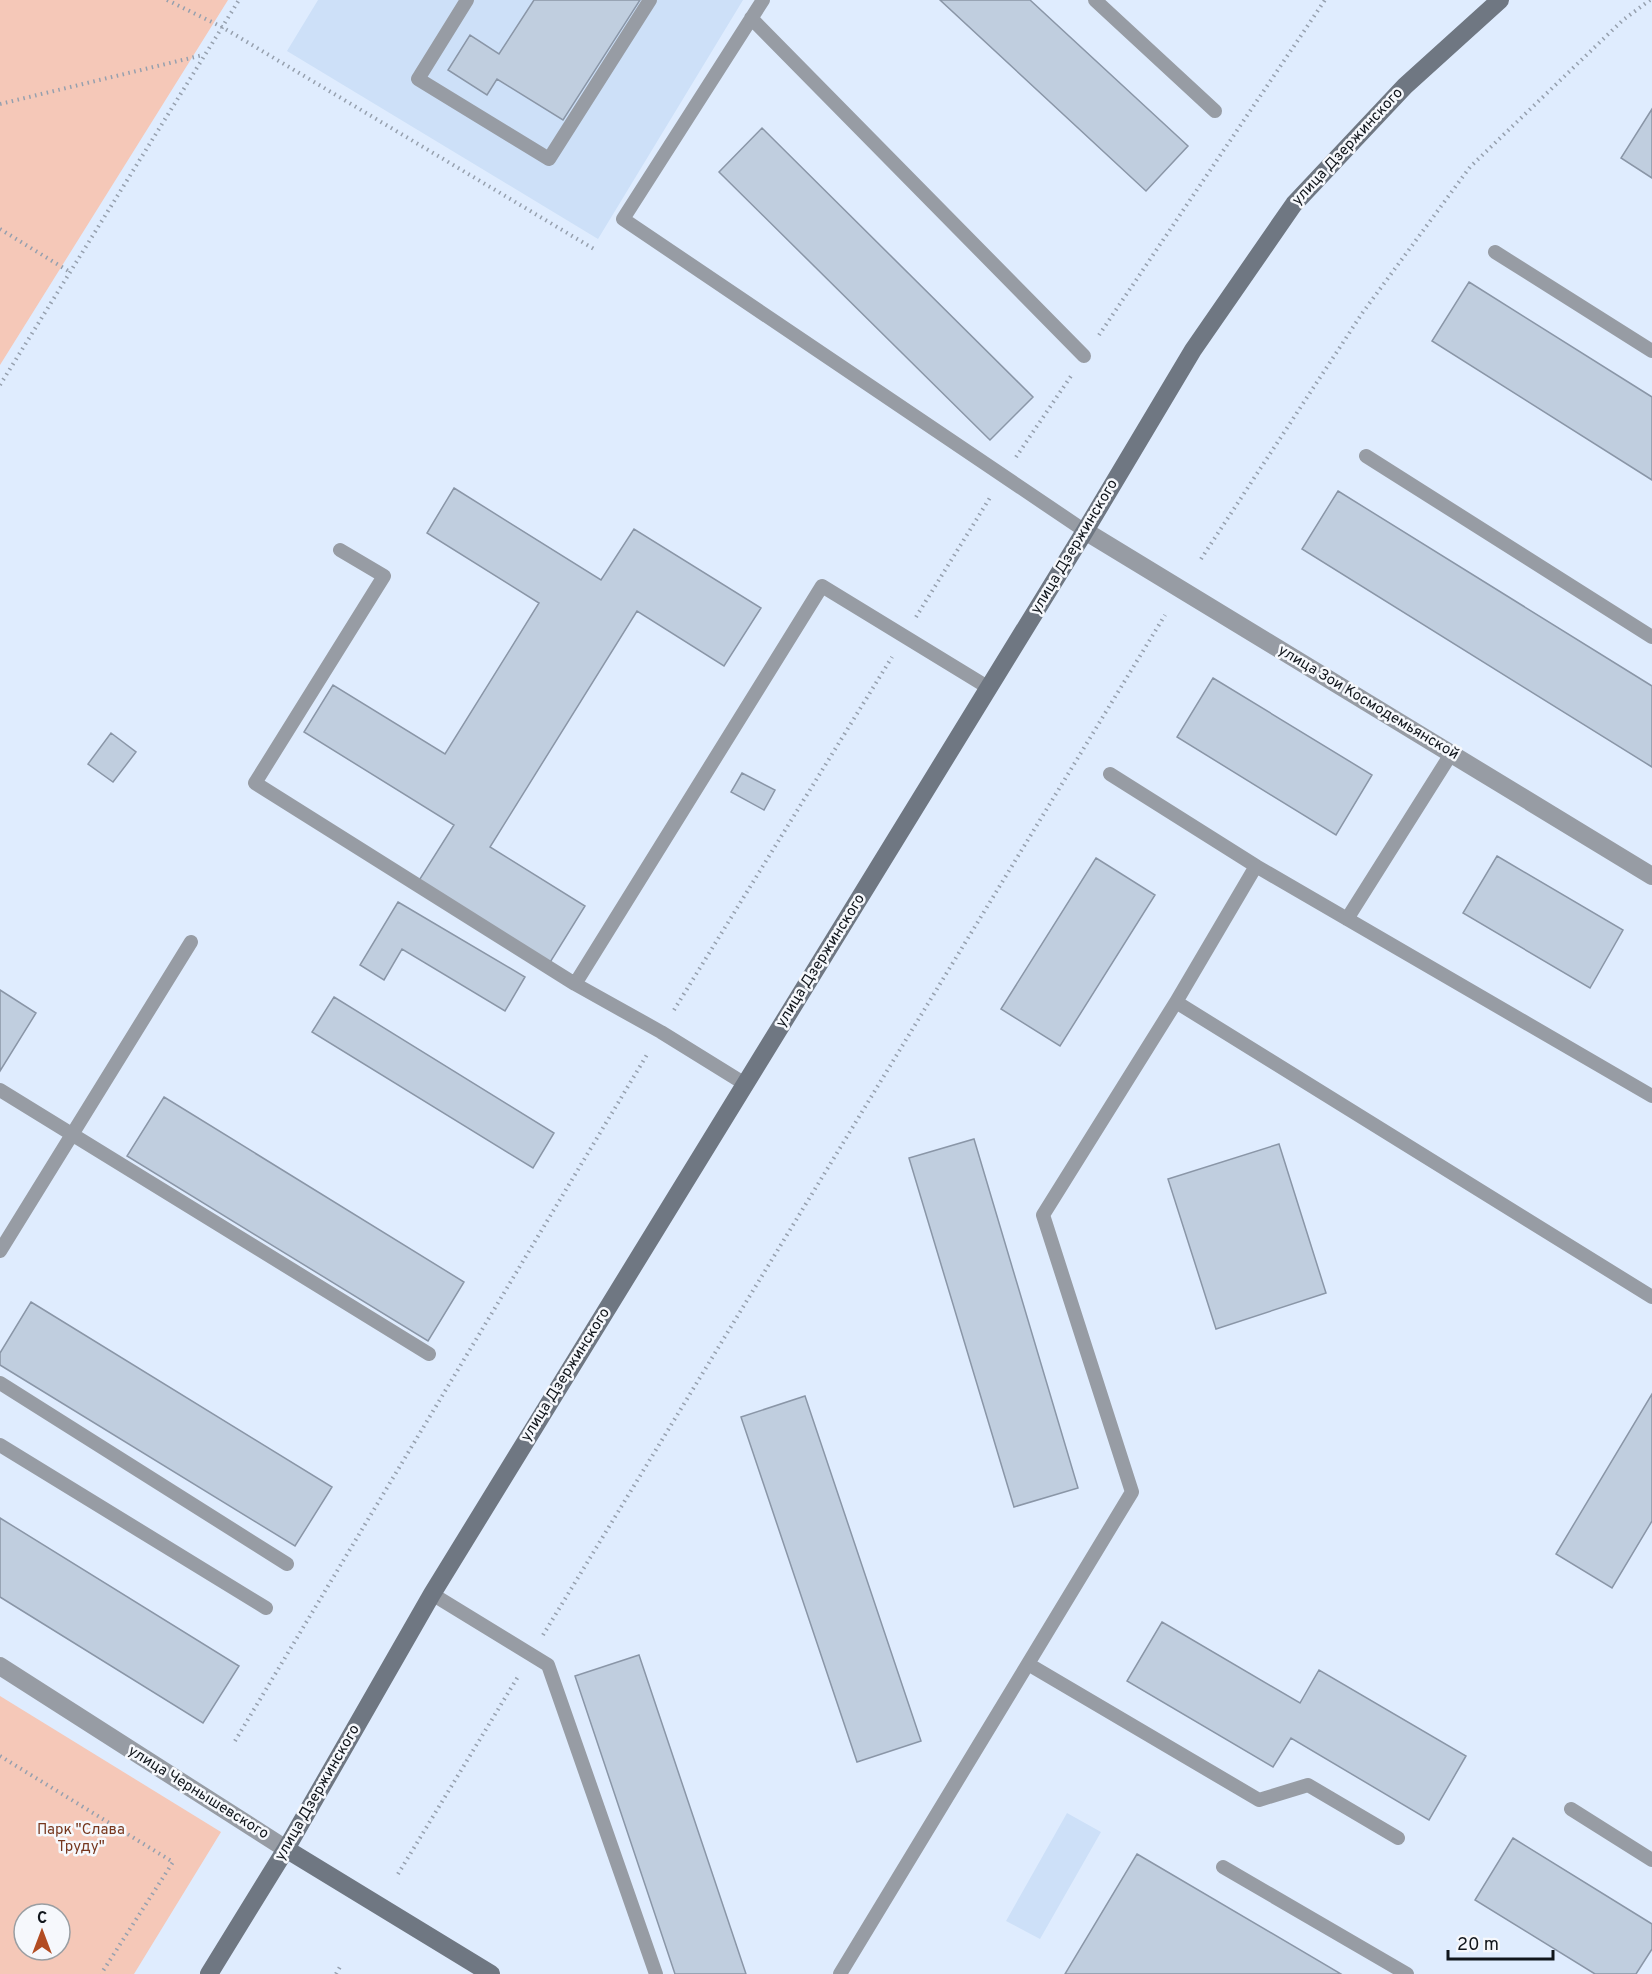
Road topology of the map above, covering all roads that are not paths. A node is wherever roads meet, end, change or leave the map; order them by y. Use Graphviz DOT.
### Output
graph roads {
  1 [pos="467,0"];
  2 [pos="650,0"];
  3 [pos="763,0"];
  4 [pos="1095,0"];
  5 [pos="1500,0"];
  6 [pos="751,18"];
  7 [pos="1215,111"];
  8 [pos="1495,252"];
  9 [pos="1652,351"];
  10 [pos="1084,356"];
  11 [pos="1366,456"];
  12 [pos="1085,531"];
  13 [pos="340,550"];
  14 [pos="1652,637"];
  15 [pos="989,688"];
  16 [pos="1451,754"];
  17 [pos="1110,774"];
  18 [pos="1256,866"];
  19 [pos="1652,876"];
  20 [pos="1347,919"];
  21 [pos="192,942"];
  22 [pos="575,984"];
  23 [pos="1176,1002"];
  24 [pos="745,1084"];
  25 [pos="0,1090"];
  26 [pos="1652,1096"];
  27 [pos="72,1134"];
  28 [pos="0,1251"];
  29 [pos="1652,1297"];
  30 [pos="429,1354"];
  31 [pos="0,1383"];
  32 [pos="0,1445"];
  33 [pos="287,1564"];
  34 [pos="432,1594"];
  35 [pos="266,1608"];
  36 [pos="1028,1664"];
  37 [pos="0,1666"];
  38 [pos="1571,1809"];
  39 [pos="1398,1838"];
  40 [pos="286,1849"];
  41 [pos="1652,1860"];
  42 [pos="1223,1867"];
  43 [pos="209,1974"];
  44 [pos="491,1974"];
  45 [pos="656,1974"];
  46 [pos="840,1974"];
  47 [pos="1407,1974"];
  1 -- 2 [label="lane"];
  3 -- 6 [label="lane"];
  4 -- 7 [label="lane"];
  5 -- 12 [label="main road, улица Дзержинского"];
  6 -- 10 [label="lane"];
  6 -- 12 [label="lane"];
  8 -- 9 [label="lane"];
  11 -- 14 [label="lane"];
  12 -- 15 [label="main road, улица Дзержинского"];
  12 -- 16 [label="street, улица Зои Космодемьянской"];
  13 -- 22 [label="lane"];
  15 -- 22 [label="lane"];
  15 -- 24 [label="main road, улица Дзержинского"];
  16 -- 19 [label="street, улица Зои Космодемьянской"];
  16 -- 20 [label="lane"];
  17 -- 18 [label="lane"];
  18 -- 20 [label="lane"];
  18 -- 23 [label="lane"];
  20 -- 26 [label="lane"];
  21 -- 27 [label="lane"];
  22 -- 24 [label="lane"];
  23 -- 29 [label="lane"];
  23 -- 36 [label="lane"];
  24 -- 34 [label="main road, улица Дзержинского"];
  25 -- 27 [label="lane"];
  27 -- 28 [label="lane"];
  27 -- 30 [label="lane"];
  31 -- 33 [label="lane"];
  32 -- 35 [label="lane"];
  34 -- 40 [label="main road, улица Дзержинского"];
  34 -- 45 [label="lane"];
  36 -- 39 [label="lane"];
  36 -- 46 [label="lane"];
  37 -- 40 [label="street, улица Чернышевского"];
  38 -- 41 [label="lane"];
  40 -- 43 [label="main road, улица Дзержинского"];
  40 -- 44 [label="main road, улица Чернышевского"];
  42 -- 47 [label="lane"];
}
